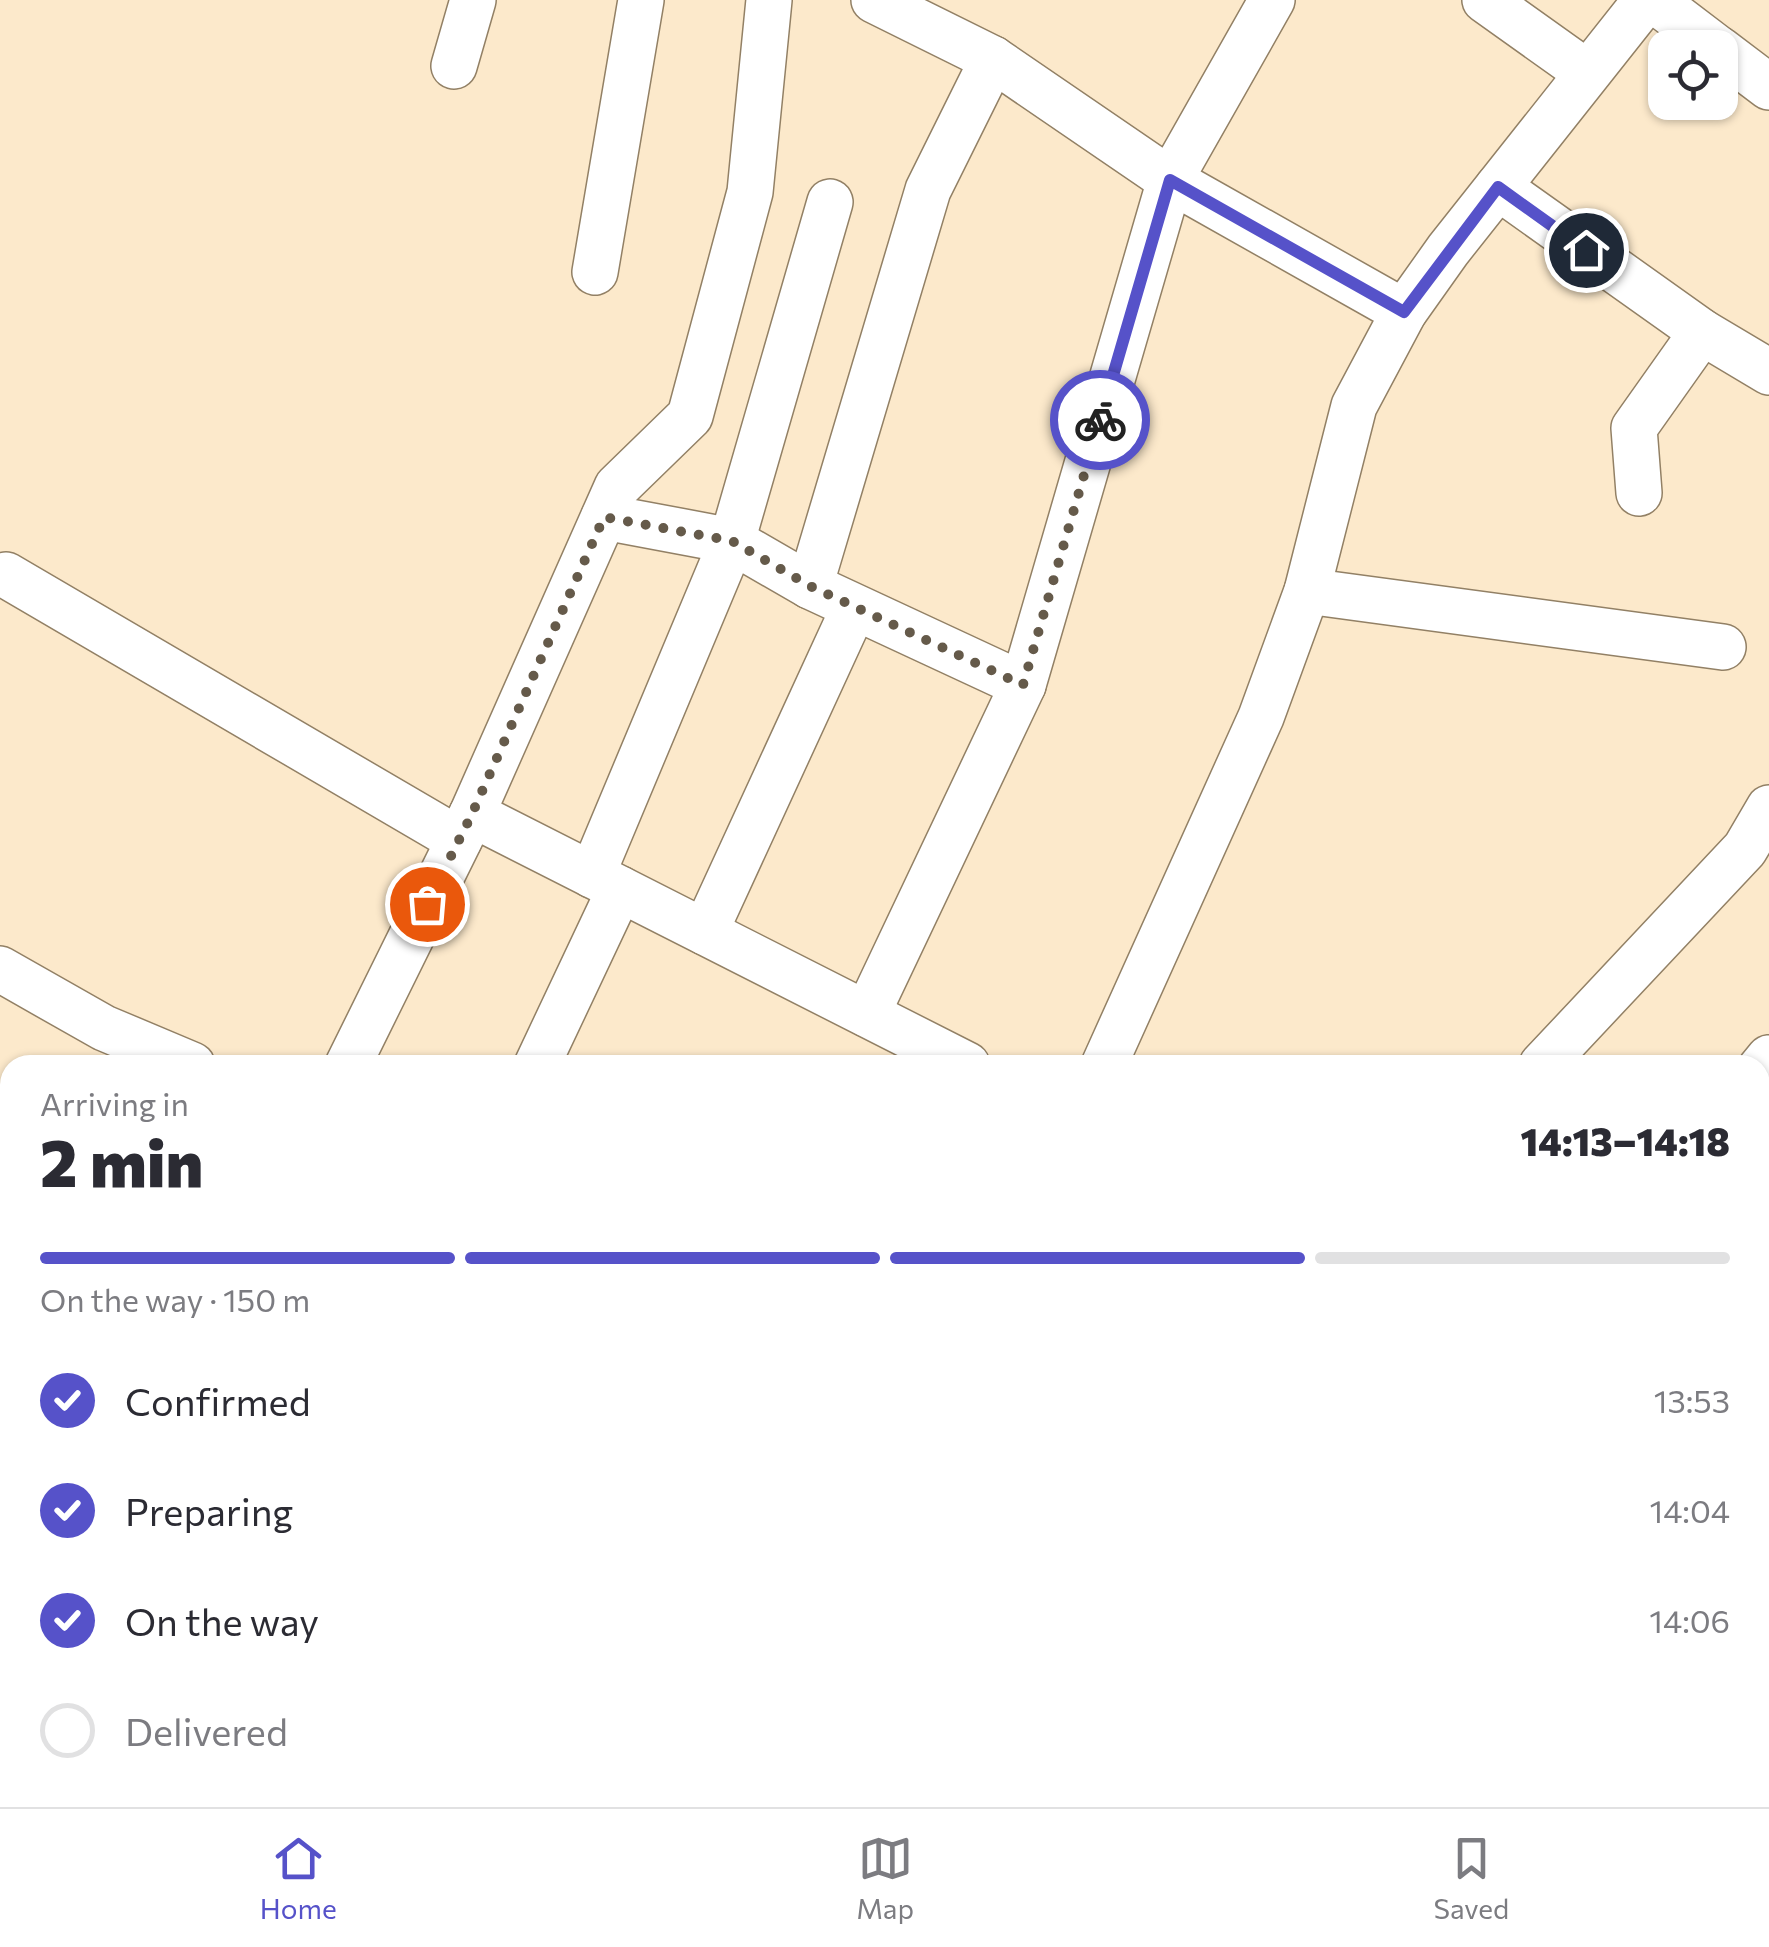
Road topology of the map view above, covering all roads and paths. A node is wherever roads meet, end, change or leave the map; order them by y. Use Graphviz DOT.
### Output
graph roads {
  1 [pos="474,0"];
  2 [pos="641,0"];
  3 [pos="769,0"];
  4 [pos="874,0"];
  5 [pos="1272,0"];
  6 [pos="1485,0"];
  7 [pos="1646,0"];
  8 [pos="1654,0"];
  9 [pos="1695,30"];
  10 [pos="993,59"];
  11 [pos="1738,62"];
  12 [pos="454,66"];
  13 [pos="1586,72"];
  14 [pos="1769,86"];
  15 [pos="1170,180"];
  16 [pos="1498,187"];
  17 [pos="830,202"];
  18 [pos="595,272"];
  19 [pos="1404,312"];
  20 [pos="1702,332"];
  21 [pos="1769,372"];
  22 [pos="1639,493"];
  23 [pos="604,517"];
  24 [pos="732,541"];
  25 [pos="6,575"];
  26 [pos="810,586"];
  27 [pos="1307,591"];
  28 [pos="854,608"];
  29 [pos="1724,647"];
  30 [pos="1023,685"];
  31 [pos="1769,808"];
  32 [pos="465,827"];
  33 [pos="606,882"];
  34 [pos="705,932"];
  35 [pos="0,969"];
  36 [pos="867,1014"];
  37 [pos="98,1047"];
  38 [pos="140,1055"];
  39 [pos="353,1055"];
  40 [pos="541,1055"];
  41 [pos="947,1055"];
  42 [pos="1109,1055"];
  43 [pos="1551,1055"];
  1 -- 12 [label="street"];
  2 -- 18 [label="street"];
  3 -- 23 [label="street"];
  4 -- 10 [label="street"];
  5 -- 15 [label="street"];
  6 -- 13 [label="street"];
  7 -- 13 [label="street"];
  8 -- 9 [label="street"];
  10 -- 15 [label="street"];
  10 -- 26 [label="street"];
  11 -- 14 [label="street"];
  13 -- 16 [label="street"];
  15 -- 19 [label="street"];
  15 -- 30 [label="street"];
  16 -- 19 [label="street"];
  16 -- 20 [label="street"];
  17 -- 24 [label="street"];
  19 -- 27 [label="street"];
  20 -- 21 [label="street"];
  20 -- 22 [label="street"];
  23 -- 24 [label="street"];
  23 -- 32 [label="street"];
  24 -- 26 [label="street"];
  24 -- 33 [label="street"];
  25 -- 32 [label="street"];
  26 -- 28 [label="street"];
  27 -- 29 [label="street"];
  27 -- 42 [label="street"];
  28 -- 30 [label="street"];
  28 -- 34 [label="street"];
  30 -- 36 [label="street"];
  31 -- 43 [label="street"];
  32 -- 33 [label="street"];
  32 -- 39 [label="street"];
  33 -- 34 [label="street"];
  33 -- 40 [label="street"];
  34 -- 36 [label="street"];
  35 -- 37 [label="street"];
  36 -- 41 [label="street"];
  37 -- 38 [label="street"];
}
